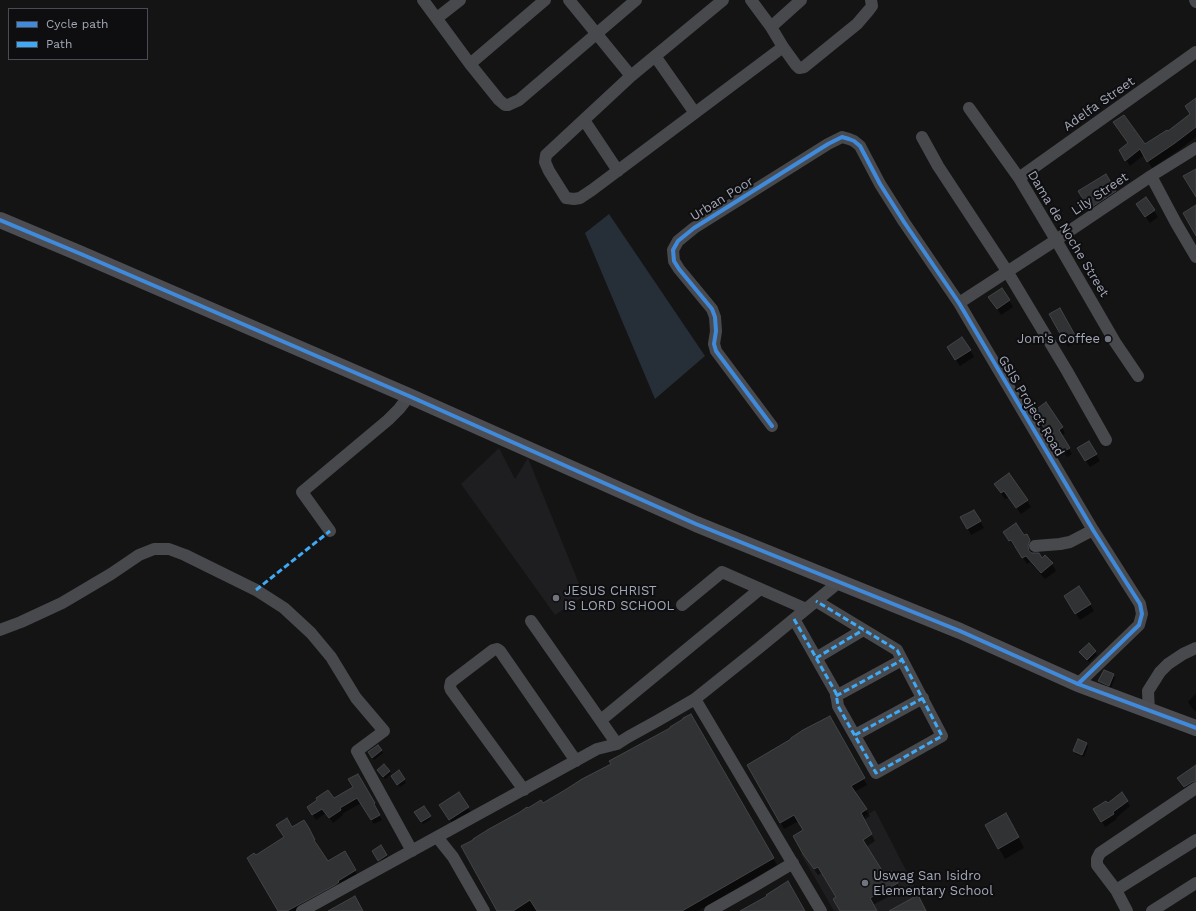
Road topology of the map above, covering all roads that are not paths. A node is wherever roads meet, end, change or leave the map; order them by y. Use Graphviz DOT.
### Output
graph roads {
  1 [pos="423,0"];
  2 [pos="460,0"];
  3 [pos="545,0"];
  4 [pos="569,0"];
  5 [pos="636,0"];
  6 [pos="723,0"];
  7 [pos="751,0"];
  8 [pos="801,0"];
  9 [pos="871,0"];
  10 [pos="437,18"];
  11 [pos="770,27"];
  12 [pos="597,33"];
  13 [pos="783,47"];
  14 [pos="1196,52"];
  15 [pos="655,56"];
  16 [pos="470,64"];
  17 [pos="631,76"];
  18 [pos="969,108"];
  19 [pos="695,113"];
  20 [pos="584,120"];
  21 [pos="842,137"];
  22 [pos="922,137"];
  23 [pos="1196,148"];
  24 [pos="618,171"];
  25 [pos="1151,176"];
  26 [pos="1019,178"];
  27 [pos="0,220"];
  28 [pos="1056,240"];
  29 [pos="1196,257"];
  30 [pos="1007,271"];
  31 [pos="959,303"];
  32 [pos="1138,376"];
  33 [pos="409,396"];
  34 [pos="772,426"];
  35 [pos="1106,440"];
  36 [pos="1093,530"];
  37 [pos="330,531"];
  38 [pos="1035,546"];
  39 [pos="839,582"];
  40 [pos="760,589"];
  41 [pos="816,601"];
  42 [pos="682,605"];
  43 [pos="806,609"];
  44 [pos="794,619"];
  45 [pos="531,621"];
  46 [pos="0,630"];
  47 [pos="863,630"];
  48 [pos="1196,648"];
  49 [pos="816,658"];
  50 [pos="902,660"];
  51 [pos="1078,684"];
  52 [pos="836,696"];
  53 [pos="923,698"];
  54 [pos="695,699"];
  55 [pos="1150,712"];
  56 [pos="601,720"];
  57 [pos="1196,728"];
  58 [pos="855,735"];
  59 [pos="617,744"];
  60 [pos="576,760"];
  61 [pos="1196,788"];
  62 [pos="524,790"];
  63 [pos="437,837"];
  64 [pos="1196,840"];
  65 [pos="412,851"];
  66 [pos="793,863"];
  67 [pos="1196,883"];
  68 [pos="1116,890"];
  69 [pos="302,911"];
  70 [pos="484,911"];
  71 [pos="710,911"];
  72 [pos="821,911"];
  73 [pos="1127,911"];
  74 [pos="1152,911"];
  1 -- 10 [label="street"];
  2 -- 10 [label="street"];
  3 -- 16 [label="street"];
  4 -- 12 [label="street"];
  5 -- 12 [label="street"];
  6 -- 15 [label="street"];
  7 -- 11 [label="street"];
  8 -- 11 [label="street"];
  9 -- 13 [label="street"];
  10 -- 16 [label="street"];
  11 -- 13 [label="street"];
  12 -- 16 [label="street"];
  12 -- 17 [label="street"];
  13 -- 19 [label="street"];
  14 -- 26 [label="street, Adelfa Street"];
  15 -- 17 [label="street"];
  15 -- 19 [label="street"];
  17 -- 20 [label="street"];
  18 -- 26 [label="street, Dama de Noche Street"];
  19 -- 24 [label="street"];
  20 -- 24 [label="street"];
  20 -- 24 [label="street"];
  21 -- 31 [label="street, GSIS Project Road"];
  21 -- 34 [label="street, Urban Poor"];
  22 -- 30 [label="street"];
  23 -- 25 [label="street, Lily Street"];
  25 -- 28 [label="street, Lily Street"];
  25 -- 29 [label="street"];
  26 -- 28 [label="street, Dama de Noche Street"];
  27 -- 33 [label="street"];
  28 -- 30 [label="street, Lily Street"];
  28 -- 32 [label="street, Dama de Noche Street"];
  30 -- 31 [label="street, Lily Street"];
  30 -- 35 [label="street"];
  31 -- 36 [label="street, GSIS Project Road"];
  33 -- 37 [label="street"];
  33 -- 39 [label="street"];
  36 -- 38 [label="street"];
  36 -- 51 [label="street, GSIS Project Road"];
  39 -- 41 [label="street"];
  39 -- 51 [label="street"];
  40 -- 42 [label="street"];
  40 -- 43 [label="street"];
  40 -- 56 [label="street"];
  41 -- 43 [label="street"];
  41 -- 47 [label="street"];
  43 -- 44 [label="street"];
  44 -- 49 [label="street"];
  44 -- 54 [label="street"];
  45 -- 56 [label="street"];
  46 -- 65 [label="street"];
  47 -- 49 [label="street"];
  47 -- 50 [label="street"];
  48 -- 55 [label="street"];
  49 -- 52 [label="street"];
  50 -- 52 [label="street"];
  50 -- 53 [label="street"];
  51 -- 55 [label="street"];
  52 -- 58 [label="street"];
  53 -- 58 [label="street"];
  53 -- 58 [label="street"];
  54 -- 59 [label="street"];
  54 -- 66 [label="street"];
  55 -- 57 [label="street"];
  56 -- 59 [label="street"];
  59 -- 60 [label="street"];
  60 -- 62 [label="street"];
  60 -- 62 [label="street"];
  61 -- 68 [label="street"];
  62 -- 63 [label="street"];
  63 -- 65 [label="street"];
  63 -- 70 [label="street"];
  64 -- 68 [label="street"];
  65 -- 69 [label="street"];
  66 -- 71 [label="street"];
  66 -- 72 [label="street"];
  67 -- 74 [label="street"];
  68 -- 73 [label="street"];
}
